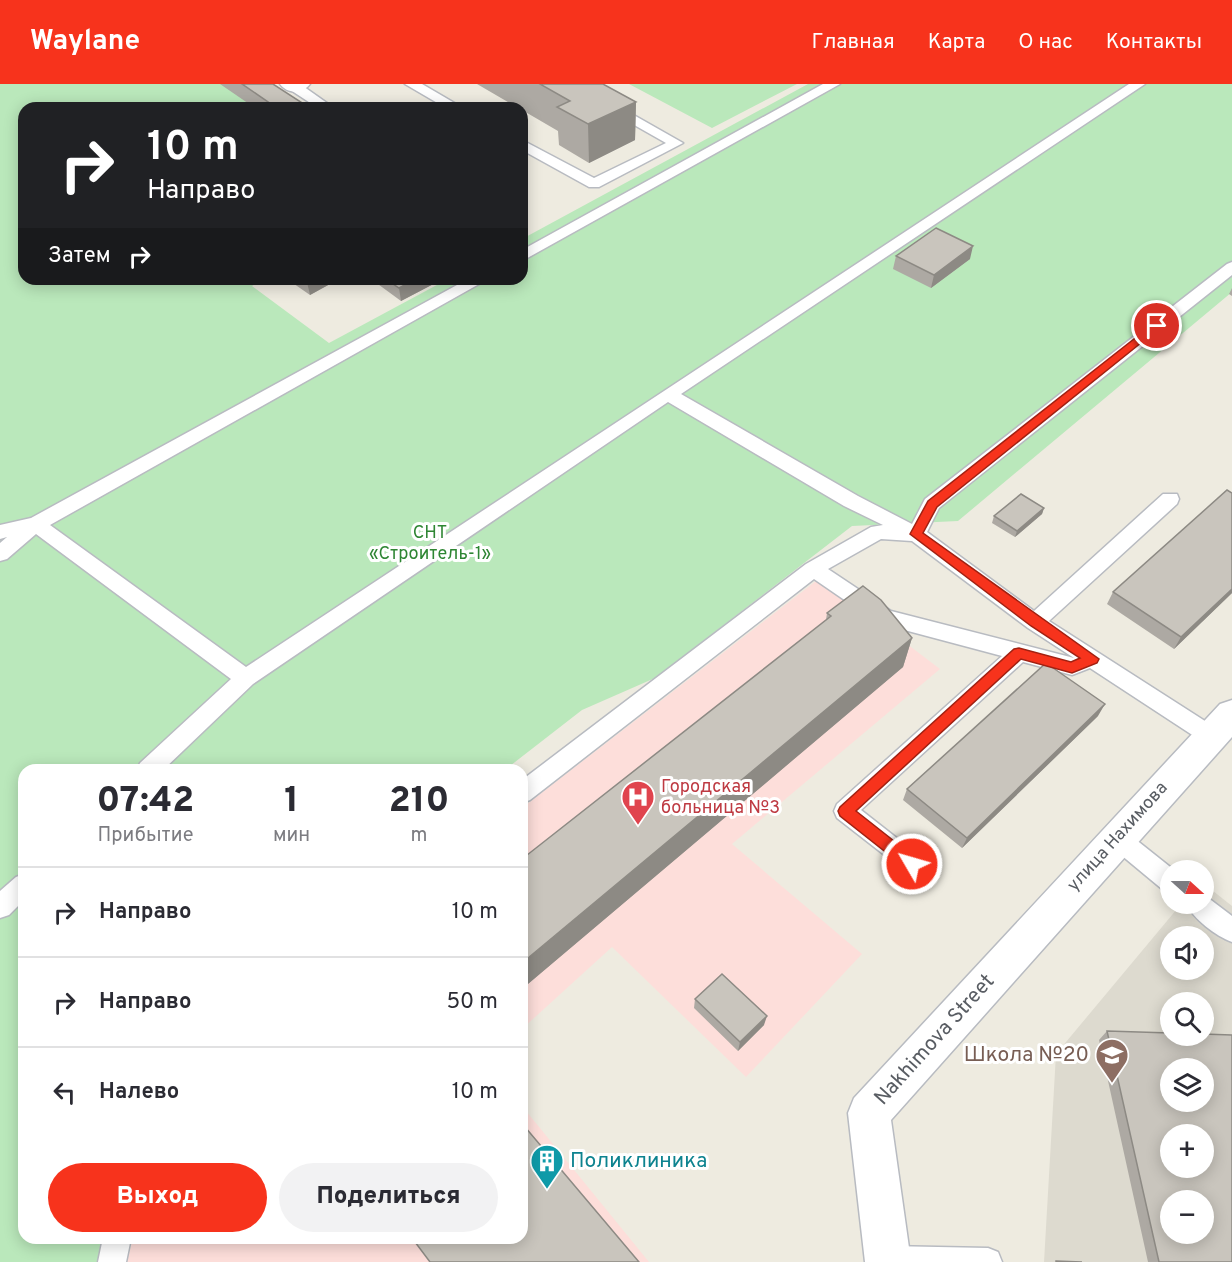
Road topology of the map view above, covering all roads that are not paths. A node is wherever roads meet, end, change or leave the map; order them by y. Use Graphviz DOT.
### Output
graph roads {
  1 [pos="412,84"];
  2 [pos="569,84"];
  3 [pos="833,84"];
  4 [pos="1138,84"];
  5 [pos="295,85"];
  6 [pos="319,102"];
  7 [pos="445,102"];
  8 [pos="528,147"];
  9 [pos="528,253"];
  10 [pos="1232,267"];
  11 [pos="469,285"];
  12 [pos="668,394"];
  13 [pos="1170,499"];
  14 [pos="36,524"];
  15 [pos="0,532"];
  16 [pos="916,534"];
  17 [pos="0,554"];
  18 [pos="813,569"];
  19 [pos="1035,622"];
  20 [pos="1019,653"];
  21 [pos="1092,659"];
  22 [pos="246,678"];
  23 [pos="1221,725"];
  24 [pos="154,764"];
  25 [pos="528,788"];
  26 [pos="1117,838"];
  27 [pos="912,864"];
  28 [pos="1160,873"];
  29 [pos="18,891"];
  30 [pos="0,908"];
  31 [pos="1211,914"];
  32 [pos="1232,931"];
  33 [pos="116,1244"];
  34 [pos="888,1261"];
  35 [pos="112,1262"];
  36 [pos="988,1262"];
  1 -- 7 [label="lane"];
  2 -- 8 [label="lane"];
  3 -- 9 [label="lane"];
  4 -- 12 [label="lane"];
  5 -- 6 [label="lane"];
  10 -- 16 [label="lane"];
  11 -- 14 [label="lane"];
  12 -- 16 [label="lane"];
  12 -- 22 [label="lane"];
  13 -- 19 [label="lane"];
  14 -- 15 [label="lane"];
  14 -- 17 [label="lane"];
  14 -- 22 [label="lane"];
  16 -- 18 [label="lane"];
  16 -- 19 [label="lane"];
  18 -- 20 [label="lane"];
  18 -- 25 [label="lane"];
  19 -- 21 [label="lane"];
  20 -- 21 [label="lane"];
  20 -- 27 [label="lane"];
  21 -- 23 [label="lane"];
  22 -- 24 [label="lane"];
  23 -- 26 [label="street, улица Нахимова"];
  26 -- 28 [label="lane"];
  26 -- 34 [label="street, улица Нахимова"];
  29 -- 30 [label="lane"];
  31 -- 32 [label="lane"];
  33 -- 35 [label="lane"];
  34 -- 36 [label="lane"];
}
